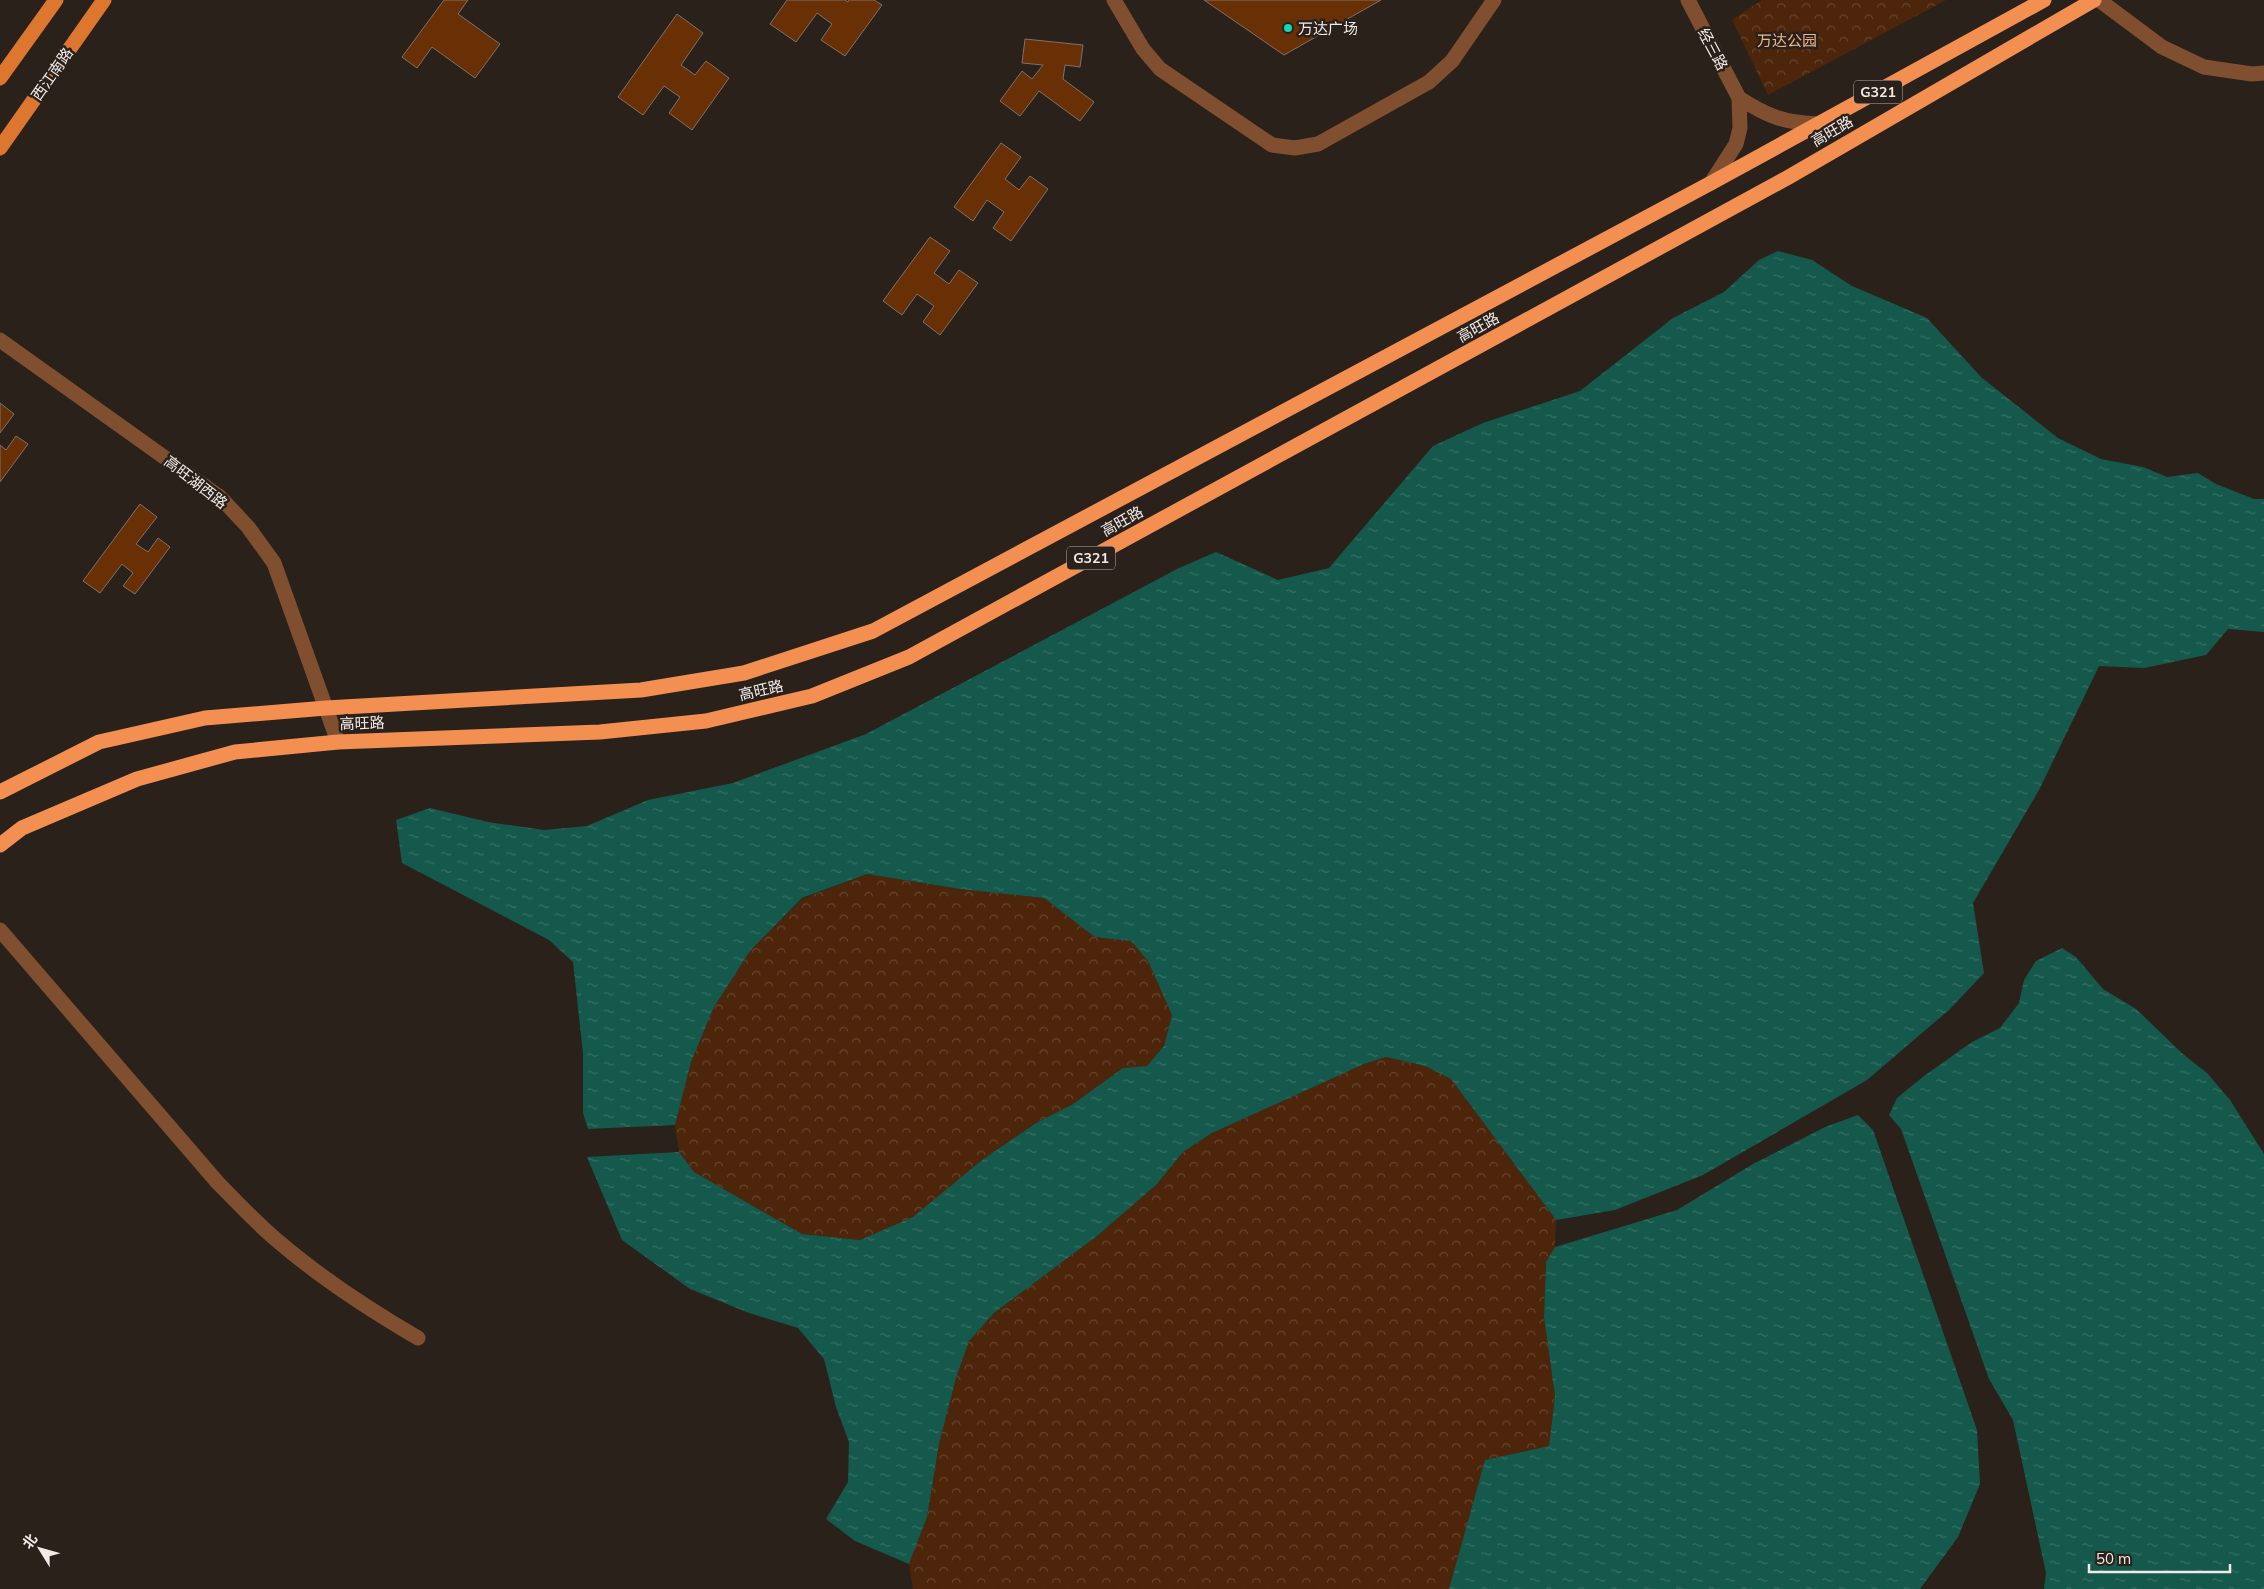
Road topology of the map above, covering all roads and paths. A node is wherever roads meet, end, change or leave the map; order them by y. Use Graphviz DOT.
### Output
graph roads {
  1 [pos="56,0"];
  2 [pos="104,0"];
  3 [pos="1114,0"];
  4 [pos="1494,0"];
  5 [pos="1688,0"];
  6 [pos="2044,0"];
  7 [pos="2094,0"];
  8 [pos="2099,0"];
  9 [pos="2264,73"];
  10 [pos="0,78"];
  11 [pos="1739,98"];
  12 [pos="1818,124"];
  13 [pos="0,148"];
  14 [pos="1711,183"];
  15 [pos="0,340"];
  16 [pos="326,708"];
  17 [pos="338,742"];
  18 [pos="0,792"];
  19 [pos="0,845"];
  20 [pos="0,930"];
  21 [pos="418,1338"];
  1 -- 10 [label="main road"];
  2 -- 13 [label="main road, 西江南路"];
  3 -- 4 [label="street"];
  5 -- 11 [label="street, 经三路"];
  6 -- 12 [label="highway, 高旺路 / G321"];
  7 -- 17 [label="highway, 高旺路 / G321"];
  8 -- 9 [label="street"];
  11 -- 12 [label="street"];
  11 -- 14 [label="street"];
  12 -- 14 [label="highway, 高旺路 / G321"];
  14 -- 16 [label="highway, 高旺路 / G321"];
  15 -- 16 [label="street, 高旺湖西路"];
  16 -- 17 [label="street, 高旺湖西路"];
  16 -- 18 [label="highway, 高旺路 / G321"];
  17 -- 19 [label="highway, 高旺路 / G321"];
  20 -- 21 [label="street"];
}
